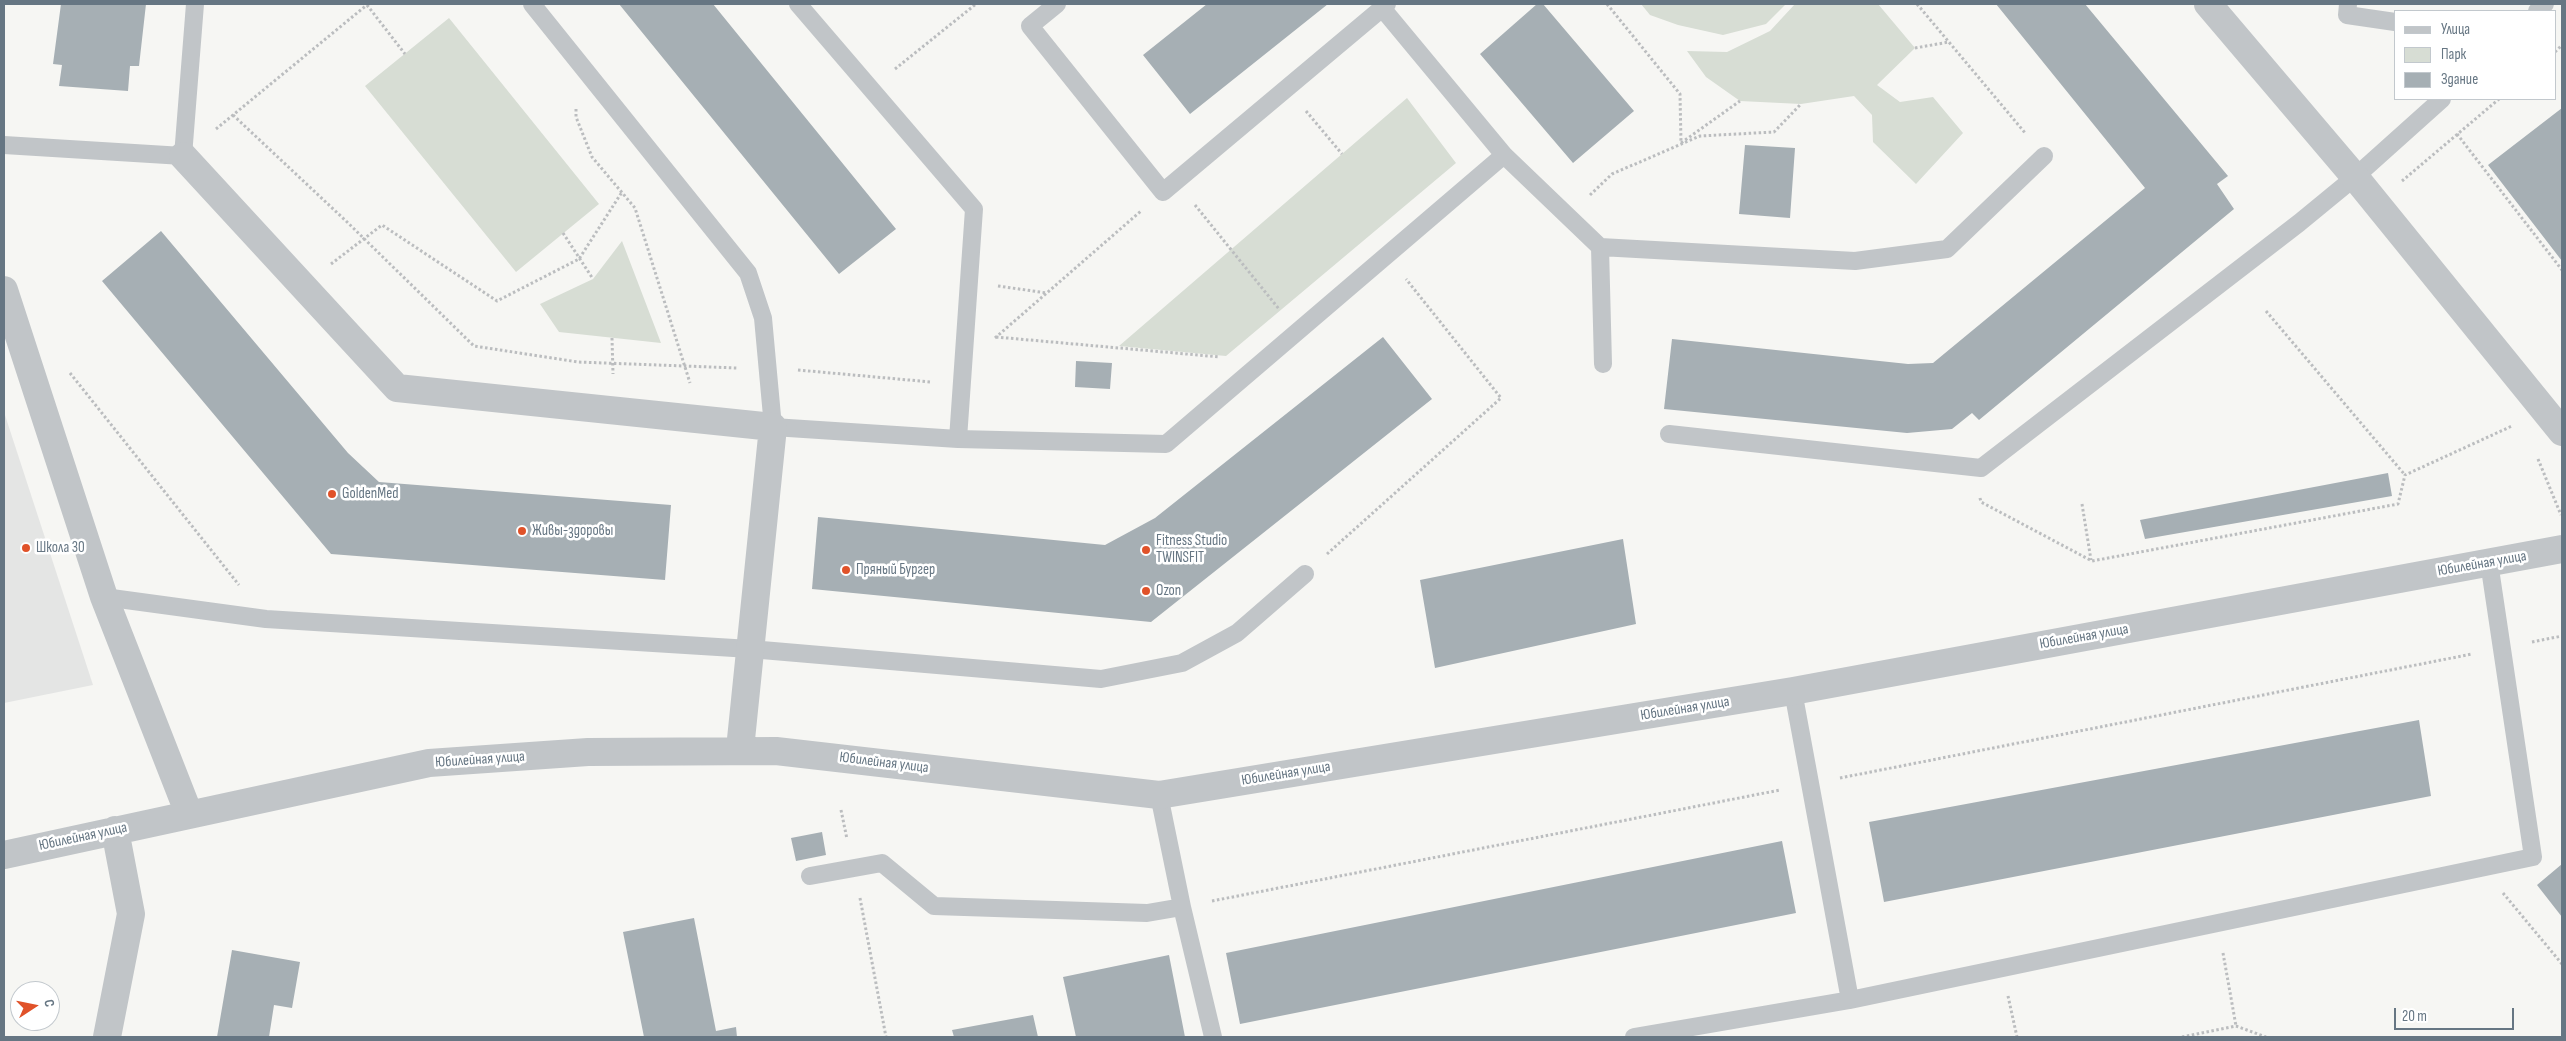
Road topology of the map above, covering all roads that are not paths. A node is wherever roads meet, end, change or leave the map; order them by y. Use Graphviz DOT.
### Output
graph roads {
  1 [pos="195,4"];
  2 [pos="532,4"];
  3 [pos="798,4"];
  4 [pos="1057,4"];
  5 [pos="2208,4"];
  6 [pos="2348,4"];
  7 [pos="1384,6"];
  8 [pos="2394,22"];
  9 [pos="2441,100"];
  10 [pos="4,145"];
  11 [pos="1504,155"];
  12 [pos="183,156"];
  13 [pos="2044,156"];
  14 [pos="2355,177"];
  15 [pos="1600,248"];
  16 [pos="4,290"];
  17 [pos="1603,364"];
  18 [pos="773,427"];
  19 [pos="2562,432"];
  20 [pos="1669,434"];
  21 [pos="958,439"];
  22 [pos="2562,549"];
  23 [pos="2489,562"];
  24 [pos="1305,574"];
  25 [pos="104,597"];
  26 [pos="750,649"];
  27 [pos="1793,691"];
  28 [pos="740,749"];
  29 [pos="1159,795"];
  30 [pos="189,814"];
  31 [pos="116,830"];
  32 [pos="4,855"];
  33 [pos="810,876"];
  34 [pos="1182,907"];
  35 [pos="1850,1000"];
  36 [pos="107,1037"];
  37 [pos="1213,1037"];
  38 [pos="1634,1037"];
  1 -- 12 [label="lane"];
  2 -- 18 [label="lane"];
  3 -- 21 [label="lane"];
  4 -- 7 [label="lane"];
  5 -- 14 [label="street"];
  6 -- 8 [label="lane"];
  7 -- 11 [label="lane"];
  9 -- 14 [label="lane"];
  10 -- 12 [label="lane"];
  11 -- 15 [label="lane"];
  11 -- 21 [label="lane"];
  12 -- 18 [label="street"];
  13 -- 15 [label="lane"];
  14 -- 19 [label="street"];
  14 -- 20 [label="lane"];
  15 -- 17 [label="lane"];
  16 -- 25 [label="street"];
  18 -- 21 [label="lane"];
  18 -- 26 [label="street"];
  22 -- 23 [label="street, Юбилейная улица"];
  23 -- 27 [label="street, Юбилейная улица"];
  23 -- 35 [label="lane"];
  24 -- 26 [label="lane"];
  25 -- 26 [label="lane"];
  25 -- 30 [label="street"];
  26 -- 28 [label="street"];
  27 -- 29 [label="street, Юбилейная улица"];
  27 -- 35 [label="lane"];
  28 -- 29 [label="street, Юбилейная улица"];
  28 -- 30 [label="street, Юбилейная улица"];
  29 -- 34 [label="lane"];
  30 -- 31 [label="street, Юбилейная улица"];
  31 -- 32 [label="street, Юбилейная улица"];
  31 -- 36 [label="street"];
  33 -- 34 [label="lane"];
  34 -- 37 [label="lane"];
  35 -- 38 [label="lane"];
}
